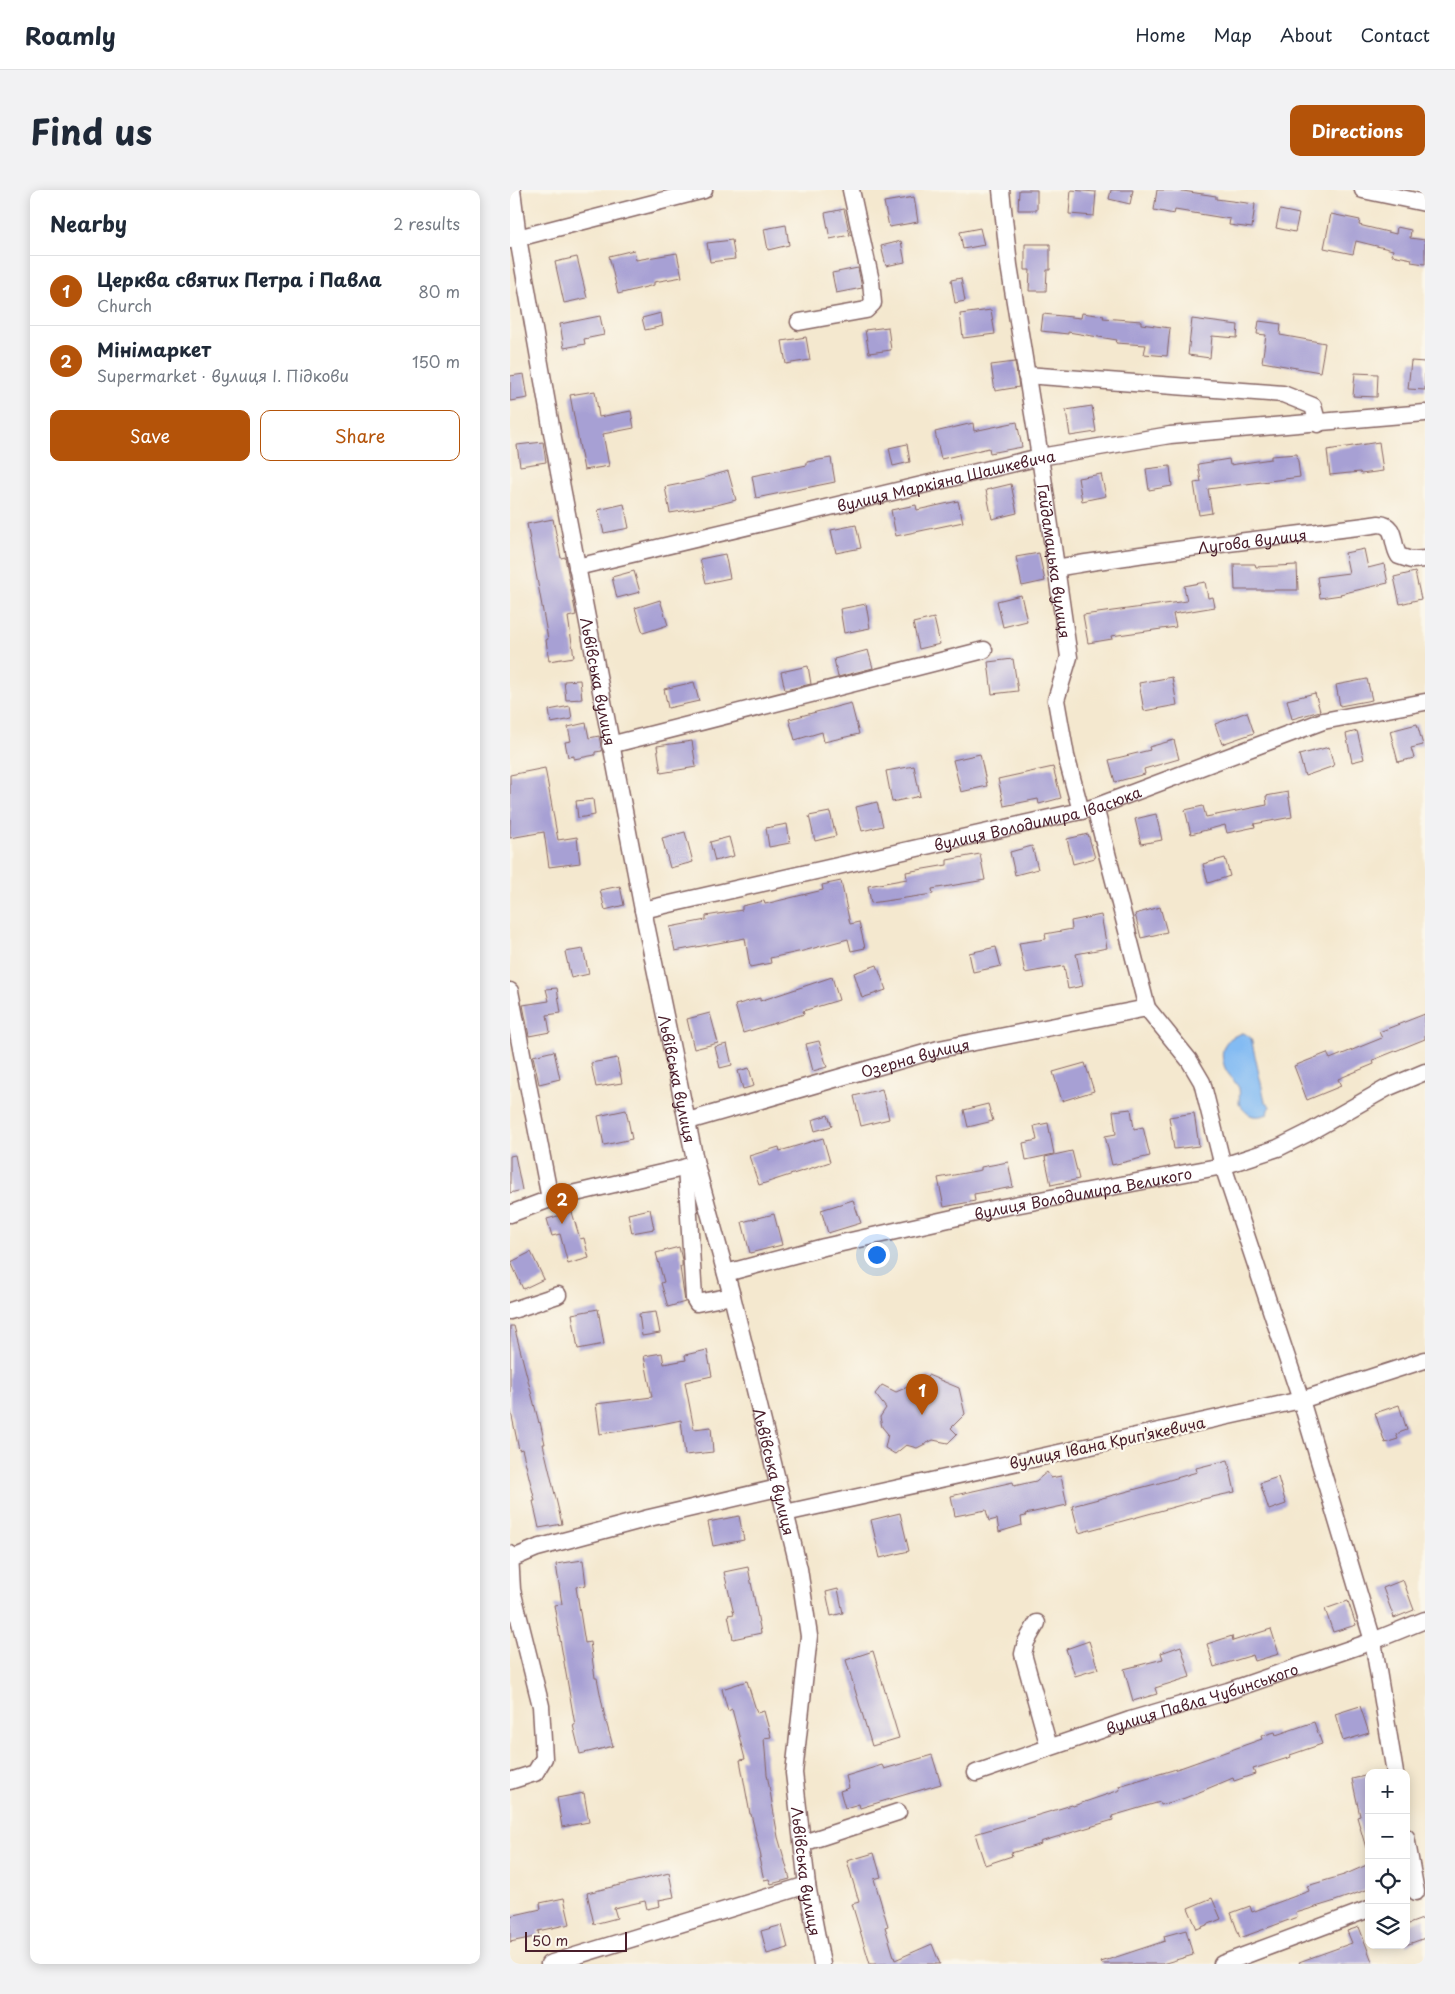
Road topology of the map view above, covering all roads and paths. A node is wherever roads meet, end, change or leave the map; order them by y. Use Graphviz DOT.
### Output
graph roads {
  1 [pos="512,190"];
  2 [pos="704,190"];
  3 [pos="850,190"];
  4 [pos="1001,190"];
  5 [pos="1363,190"];
  6 [pos="1425,203"];
  7 [pos="514,239"];
  8 [pos="799,322"];
  9 [pos="1026,375"];
  10 [pos="1425,414"];
  11 [pos="1318,424"];
  12 [pos="1040,457"];
  13 [pos="1425,559"];
  14 [pos="577,567"];
  15 [pos="1056,568"];
  16 [pos="984,650"];
  17 [pos="1425,702"];
  18 [pos="610,745"];
  19 [pos="1088,809"];
  20 [pos="643,910"];
  21 [pos="510,991"];
  22 [pos="1147,1008"];
  23 [pos="1425,1072"];
  24 [pos="688,1121"];
  25 [pos="691,1166"];
  26 [pos="1222,1166"];
  27 [pos="550,1199"];
  28 [pos="510,1214"];
  29 [pos="726,1273"];
  30 [pos="558,1295"];
  31 [pos="732,1296"];
  32 [pos="510,1311"];
  33 [pos="1425,1360"];
  34 [pos="1300,1400"];
  35 [pos="778,1488"];
  36 [pos="785,1513"];
  37 [pos="511,1556"];
  38 [pos="511,1591"];
  39 [pos="1425,1620"];
  40 [pos="1037,1624"];
  41 [pos="1373,1642"];
  42 [pos="1049,1746"];
  43 [pos="1394,1769"];
  44 [pos="976,1773"];
  45 [pos="510,1781"];
  46 [pos="898,1812"];
  47 [pos="803,1843"];
  48 [pos="1410,1859"];
  49 [pos="807,1885"];
  50 [pos="1416,1892"];
  51 [pos="1365,1911"];
  52 [pos="1253,1958"];
  53 [pos="549,1964"];
  54 [pos="822,1964"];
  55 [pos="1222,1964"];
  1 -- 7 [label="street, Львівська вулиця"];
  2 -- 7 [label="street"];
  3 -- 8 [label="street"];
  4 -- 9 [label="street, Гайдамацька вулиця"];
  5 -- 6 [label="street"];
  7 -- 14 [label="street, Львівська вулиця"];
  9 -- 11 [label="street"];
  9 -- 12 [label="street, Гайдамацька вулиця"];
  10 -- 11 [label="street, вулиця Маркіяна Шашкевича"];
  11 -- 12 [label="street, вулиця Маркіяна Шашкевича"];
  12 -- 14 [label="street, вулиця Маркіяна Шашкевича"];
  12 -- 15 [label="street, Гайдамацька вулиця"];
  13 -- 15 [label="street, Лугова вулиця"];
  14 -- 18 [label="street, Львівська вулиця"];
  15 -- 19 [label="street, Гайдамацька вулиця"];
  16 -- 18 [label="street"];
  17 -- 19 [label="street, вулиця Володимира Івасюка"];
  18 -- 20 [label="street, Львівська вулиця"];
  19 -- 20 [label="street, вулиця Володимира Івасюка"];
  19 -- 22 [label="street, Гайдамацька вулиця"];
  20 -- 24 [label="street, Львівська вулиця"];
  21 -- 27 [label="street"];
  22 -- 24 [label="street, Озерна вулиця"];
  22 -- 26 [label="street"];
  23 -- 26 [label="street, вулиця Володимира Великого"];
  24 -- 25 [label="street, Львівська вулиця"];
  25 -- 27 [label="street"];
  25 -- 29 [label="street, Львівська вулиця"];
  25 -- 31 [label="street"];
  26 -- 29 [label="street, вулиця Володимира Великого"];
  26 -- 34 [label="street"];
  27 -- 28 [label="street"];
  29 -- 31 [label="street, Львівська вулиця"];
  30 -- 32 [label="street"];
  31 -- 35 [label="street, Львівська вулиця"];
  33 -- 34 [label="street, вулиця Івана Крипʼякевича"];
  34 -- 36 [label="street, вулиця Івана Крипʼякевича"];
  34 -- 41 [label="street"];
  35 -- 36 [label="street, Львівська вулиця"];
  35 -- 37 [label="street"];
  36 -- 47 [label="street, Львівська вулиця"];
  37 -- 38 [label="street"];
  38 -- 45 [label="street"];
  39 -- 41 [label="street, вулиця Павла Чубинського"];
  40 -- 42 [label="street"];
  41 -- 42 [label="street, вулиця Павла Чубинського"];
  41 -- 43 [label="street"];
  42 -- 44 [label="street, вулиця Павла Чубинського"];
  46 -- 47 [label="street"];
  47 -- 49 [label="street, Львівська вулиця"];
  48 -- 50 [label="street"];
  49 -- 53 [label="street"];
  49 -- 54 [label="street, Львівська вулиця"];
  51 -- 52 [label="street"];
  52 -- 55 [label="street"];
}
